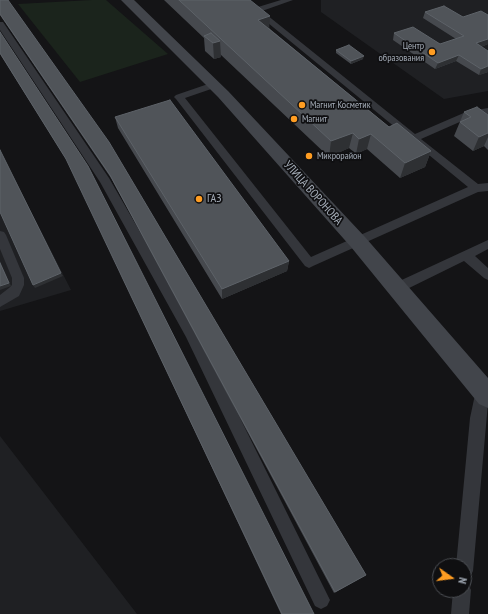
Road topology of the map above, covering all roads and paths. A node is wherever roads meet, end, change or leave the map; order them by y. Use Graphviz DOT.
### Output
graph roads {
  1 [pos="127,0"];
  2 [pos="244,0"];
  3 [pos="289,0"];
  4 [pos="257,10"];
  5 [pos="0,24"];
  6 [pos="214,85"];
  7 [pos="488,111"];
  8 [pos="414,138"];
  9 [pos="488,187"];
  10 [pos="476,188"];
  11 [pos="0,235"];
  12 [pos="358,242"];
  13 [pos="488,244"];
  14 [pos="466,254"];
  15 [pos="488,275"];
  16 [pos="397,288"];
  17 [pos="0,302"];
  18 [pos="486,393"];
  19 [pos="465,558"];
  20 [pos="461,598"];
  21 [pos="321,600"];
  22 [pos="460,614"];
  1 -- 6 [label="main road, УЛИЦА ВОРОНОВА"];
  2 -- 4 [label="lane"];
  3 -- 4 [label="lane"];
  4 -- 8 [label="lane"];
  5 -- 21 [label="lane"];
  6 -- 12 [label="main road, УЛИЦА ВОРОНОВА"];
  6 -- 12 [label="lane"];
  7 -- 8 [label="lane"];
  8 -- 10 [label="lane"];
  9 -- 10 [label="lane"];
  10 -- 12 [label="lane"];
  11 -- 17 [label="lane"];
  12 -- 16 [label="main road, УЛИЦА ВОРОНОВА"];
  13 -- 14 [label="lane"];
  14 -- 15 [label="lane"];
  14 -- 16 [label="lane"];
  16 -- 18 [label="main road, УЛИЦА ВОРОНОВА"];
  18 -- 19 [label="lane"];
  20 -- 22 [label="lane"];
}
